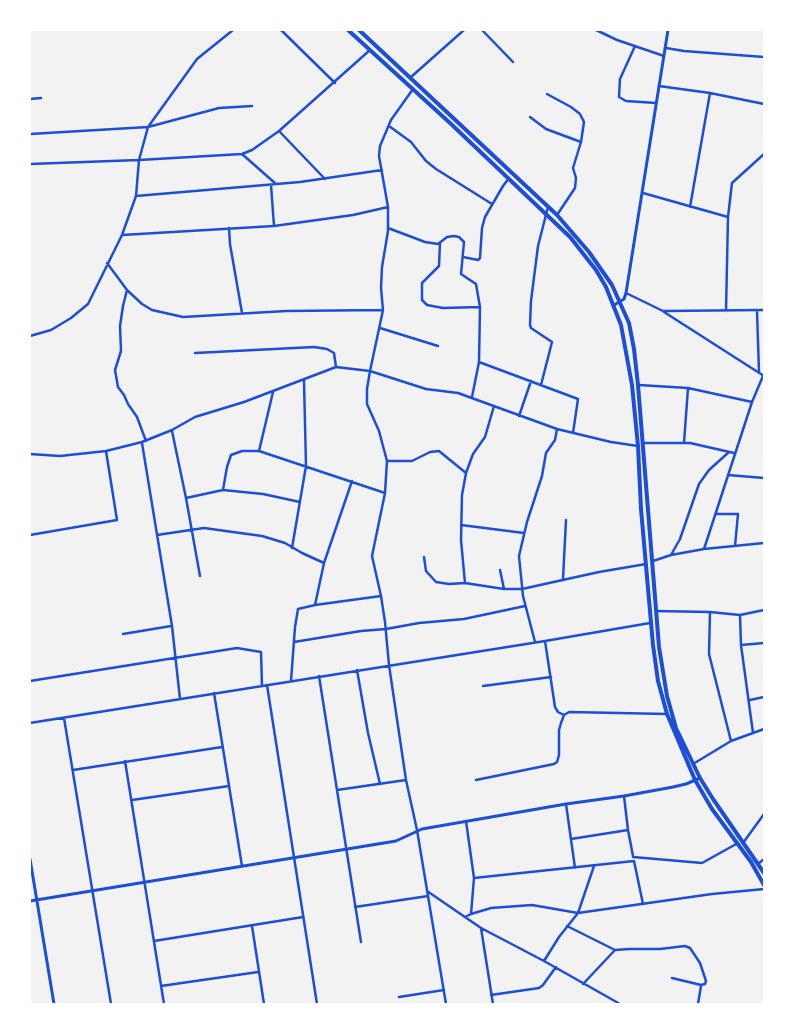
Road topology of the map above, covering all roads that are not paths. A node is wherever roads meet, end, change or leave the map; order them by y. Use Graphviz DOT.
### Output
graph roads {
  1 [pos="233,30"];
  2 [pos="281,30"];
  3 [pos="348,30"];
  4 [pos="359,30"];
  5 [pos="464,30"];
  6 [pos="482,30"];
  7 [pos="596,30"];
  8 [pos="668,30"];
  9 [pos="635,46"];
  10 [pos="666,48"];
  11 [pos="370,50"];
  12 [pos="664,56"];
  13 [pos="764,57"];
  14 [pos="513,62"];
  15 [pos="409,78"];
  16 [pos="334,83"];
  17 [pos="659,86"];
  18 [pos="413,88"];
  19 [pos="710,92"];
  20 [pos="547,94"];
  21 [pos="41,98"];
  22 [pos="30,99"];
  23 [pos="656,103"];
  24 [pos="764,104"];
  25 [pos="252,106"];
  26 [pos="530,117"];
  27 [pos="148,126"];
  28 [pos="388,126"];
  29 [pos="279,131"];
  30 [pos="30,134"];
  31 [pos="581,142"];
  32 [pos="242,154"];
  33 [pos="764,154"];
  34 [pos="139,160"];
  35 [pos="30,164"];
  36 [pos="382,170"];
  37 [pos="325,178"];
  38 [pos="509,178"];
  39 [pos="276,184"];
  40 [pos="271,185"];
  41 [pos="642,193"];
  42 [pos="136,196"];
  43 [pos="492,204"];
  44 [pos="388,207"];
  45 [pos="548,207"];
  46 [pos="690,207"];
  47 [pos="556,215"];
  48 [pos="546,216"];
  49 [pos="728,217"];
  50 [pos="274,226"];
  51 [pos="229,228"];
  52 [pos="388,228"];
  53 [pos="122,234"];
  54 [pos="440,243"];
  55 [pos="463,257"];
  56 [pos="107,263"];
  57 [pos="127,290"];
  58 [pos="626,293"];
  59 [pos="619,302"];
  60 [pos="614,305"];
  61 [pos="480,307"];
  62 [pos="383,310"];
  63 [pos="764,310"];
  64 [pos="663,311"];
  65 [pos="726,311"];
  66 [pos="757,311"];
  67 [pos="242,313"];
  68 [pos="380,328"];
  69 [pos="30,336"];
  70 [pos="438,346"];
  71 [pos="195,353"];
  72 [pos="479,362"];
  73 [pos="336,367"];
  74 [pos="370,371"];
  75 [pos="758,372"];
  76 [pos="764,376"];
  77 [pos="304,380"];
  78 [pos="531,381"];
  79 [pos="540,385"];
  80 [pos="638,385"];
  81 [pos="688,388"];
  82 [pos="273,391"];
  83 [pos="472,398"];
  84 [pos="752,402"];
  85 [pos="494,406"];
  86 [pos="519,416"];
  87 [pos="557,429"];
  88 [pos="172,430"];
  89 [pos="573,433"];
  90 [pos="146,440"];
  91 [pos="142,442"];
  92 [pos="684,443"];
  93 [pos="643,444"];
  94 [pos="638,446"];
  95 [pos="106,451"];
  96 [pos="258,451"];
  97 [pos="729,452"];
  98 [pos="734,453"];
  99 [pos="30,454"];
  100 [pos="387,461"];
  101 [pos="306,466"];
  102 [pos="466,473"];
  103 [pos="728,475"];
  104 [pos="764,478"];
  105 [pos="352,481"];
  106 [pos="223,490"];
  107 [pos="385,492"];
  108 [pos="186,498"];
  109 [pos="300,502"];
  110 [pos="716,514"];
  111 [pos="566,520"];
  112 [pos="461,524"];
  113 [pos="191,530"];
  114 [pos="524,534"];
  115 [pos="30,535"];
  116 [pos="157,535"];
  117 [pos="764,543"];
  118 [pos="735,546"];
  119 [pos="292,548"];
  120 [pos="704,549"];
  121 [pos="671,555"];
  122 [pos="424,557"];
  123 [pos="653,561"];
  124 [pos="324,563"];
  125 [pos="646,564"];
  126 [pos="500,570"];
  127 [pos="200,576"];
  128 [pos="563,579"];
  129 [pos="465,583"];
  130 [pos="504,589"];
  131 [pos="522,589"];
  132 [pos="381,596"];
  133 [pos="315,604"];
  134 [pos="525,606"];
  135 [pos="764,610"];
  136 [pos="656,611"];
  137 [pos="710,612"];
  138 [pos="740,615"];
  139 [pos="652,622"];
  140 [pos="172,626"];
  141 [pos="386,630"];
  142 [pos="124,634"];
  143 [pos="545,641"];
  144 [pos="294,642"];
  145 [pos="535,642"];
  146 [pos="764,643"];
  147 [pos="741,645"];
  148 [pos="176,658"];
  149 [pos="389,665"];
  150 [pos="357,670"];
  151 [pos="319,676"];
  152 [pos="552,677"];
  153 [pos="30,681"];
  154 [pos="291,681"];
  155 [pos="266,685"];
  156 [pos="262,686"];
  157 [pos="483,686"];
  158 [pos="214,693"];
  159 [pos="764,697"];
  160 [pos="180,698"];
  161 [pos="750,700"];
  162 [pos="667,714"];
  163 [pos="564,715"];
  164 [pos="64,718"];
  165 [pos="30,723"];
  166 [pos="764,729"];
  167 [pos="753,733"];
  168 [pos="731,741"];
  169 [pos="223,747"];
  170 [pos="125,762"];
  171 [pos="693,764"];
  172 [pos="73,770"];
  173 [pos="700,778"];
  174 [pos="406,780"];
  175 [pos="476,780"];
  176 [pos="695,780"];
  177 [pos="380,784"];
  178 [pos="229,786"];
  179 [pos="337,790"];
  180 [pos="624,796"];
  181 [pos="132,800"];
  182 [pos="566,804"];
  183 [pos="764,814"];
  184 [pos="466,822"];
  185 [pos="417,830"];
  186 [pos="628,830"];
  187 [pos="571,839"];
  188 [pos="738,843"];
  189 [pos="744,843"];
  190 [pos="346,849"];
  191 [pos="633,857"];
  192 [pos="294,858"];
  193 [pos="764,858"];
  194 [pos="30,859"];
  195 [pos="634,861"];
  196 [pos="758,864"];
  197 [pos="594,865"];
  198 [pos="242,866"];
  199 [pos="575,868"];
  200 [pos="764,873"];
  201 [pos="474,878"];
  202 [pos="145,882"];
  203 [pos="764,887"];
  204 [pos="93,890"];
  205 [pos="427,891"];
  206 [pos="428,896"];
  207 [pos="37,899"];
  208 [pos="30,900"];
  209 [pos="643,904"];
  210 [pos="355,907"];
  211 [pos="578,913"];
  212 [pos="472,914"];
  213 [pos="303,917"];
  214 [pos="465,918"];
  215 [pos="252,926"];
  216 [pos="568,926"];
  217 [pos="481,928"];
  218 [pos="154,941"];
  219 [pos="361,942"];
  220 [pos="615,950"];
  221 [pos="544,960"];
  222 [pos="556,967"];
  223 [pos="258,972"];
  224 [pos="672,978"];
  225 [pos="583,984"];
  226 [pos="701,985"];
  227 [pos="161,986"];
  228 [pos="444,990"];
  229 [pos="491,994"];
  230 [pos="399,997"];
  231 [pos="54,1004"];
  232 [pos="111,1004"];
  233 [pos="164,1004"];
  234 [pos="264,1004"];
  235 [pos="317,1004"];
  236 [pos="446,1004"];
  237 [pos="493,1004"];
  238 [pos="620,1004"];
  239 [pos="698,1004"];
  1 -- 27 [label="street"];
  2 -- 16 [label="street"];
  3 -- 11 [label="highway"];
  4 -- 15 [label="highway"];
  5 -- 15 [label="street"];
  6 -- 14 [label="street"];
  7 -- 9 [label="street"];
  8 -- 10 [label="street"];
  9 -- 12 [label="street"];
  9 -- 23 [label="street"];
  10 -- 12 [label="street"];
  10 -- 13 [label="street"];
  11 -- 16 [label="street"];
  11 -- 18 [label="highway"];
  12 -- 17 [label="street"];
  15 -- 45 [label="highway"];
  16 -- 29 [label="street"];
  17 -- 19 [label="street"];
  17 -- 23 [label="street"];
  18 -- 28 [label="street"];
  18 -- 38 [label="highway"];
  19 -- 24 [label="street"];
  19 -- 46 [label="street"];
  20 -- 31 [label="street"];
  21 -- 22 [label="street"];
  23 -- 41 [label="street"];
  25 -- 27 [label="street"];
  26 -- 31 [label="street"];
  27 -- 30 [label="street"];
  27 -- 34 [label="street"];
  28 -- 36 [label="street"];
  28 -- 43 [label="street"];
  29 -- 32 [label="street"];
  29 -- 37 [label="street"];
  31 -- 47 [label="street"];
  32 -- 34 [label="street"];
  32 -- 39 [label="street"];
  33 -- 49 [label="street"];
  34 -- 35 [label="street"];
  34 -- 42 [label="street"];
  36 -- 37 [label="street"];
  36 -- 44 [label="street"];
  37 -- 39 [label="street"];
  38 -- 43 [label="street"];
  38 -- 48 [label="highway"];
  39 -- 40 [label="street"];
  40 -- 42 [label="street"];
  40 -- 50 [label="street"];
  41 -- 46 [label="street"];
  41 -- 58 [label="street"];
  42 -- 53 [label="street"];
  43 -- 55 [label="street"];
  44 -- 50 [label="street"];
  44 -- 52 [label="street"];
  45 -- 47 [label="highway"];
  45 -- 48 [label="street"];
  46 -- 49 [label="street"];
  47 -- 59 [label="highway"];
  48 -- 60 [label="highway"];
  48 -- 79 [label="street"];
  49 -- 65 [label="street"];
  50 -- 51 [label="street"];
  51 -- 53 [label="street"];
  51 -- 67 [label="street"];
  52 -- 54 [label="street"];
  52 -- 62 [label="street"];
  53 -- 56 [label="street"];
  54 -- 55 [label="street"];
  54 -- 61 [label="street"];
  55 -- 61 [label="street"];
  56 -- 57 [label="street"];
  56 -- 69 [label="street"];
  57 -- 67 [label="street"];
  57 -- 90 [label="street"];
  58 -- 59 [label="street"];
  58 -- 64 [label="street"];
  59 -- 60 [label="street"];
  59 -- 80 [label="highway"];
  60 -- 94 [label="highway"];
  61 -- 72 [label="street"];
  62 -- 67 [label="street"];
  62 -- 68 [label="street"];
  63 -- 66 [label="street"];
  64 -- 65 [label="street"];
  64 -- 75 [label="street"];
  65 -- 66 [label="street"];
  66 -- 75 [label="street"];
  68 -- 70 [label="street"];
  68 -- 74 [label="street"];
  71 -- 73 [label="street"];
  72 -- 78 [label="street"];
  72 -- 83 [label="street"];
  73 -- 74 [label="street"];
  73 -- 77 [label="street"];
  74 -- 83 [label="street"];
  74 -- 100 [label="street"];
  75 -- 76 [label="street"];
  76 -- 84 [label="street"];
  77 -- 82 [label="street"];
  77 -- 101 [label="street"];
  78 -- 79 [label="street"];
  78 -- 86 [label="street"];
  79 -- 89 [label="street"];
  80 -- 81 [label="street"];
  80 -- 93 [label="highway"];
  81 -- 84 [label="street"];
  81 -- 92 [label="street"];
  82 -- 88 [label="street"];
  82 -- 96 [label="street"];
  83 -- 85 [label="street"];
  84 -- 98 [label="street"];
  85 -- 86 [label="street"];
  85 -- 102 [label="street"];
  86 -- 87 [label="street"];
  87 -- 89 [label="street"];
  87 -- 114 [label="street"];
  88 -- 90 [label="street"];
  88 -- 108 [label="street"];
  89 -- 94 [label="street"];
  90 -- 91 [label="street"];
  91 -- 95 [label="street"];
  91 -- 116 [label="street"];
  92 -- 93 [label="street"];
  92 -- 97 [label="street"];
  93 -- 123 [label="highway"];
  94 -- 125 [label="highway"];
  95 -- 99 [label="street"];
  95 -- 115 [label="street"];
  96 -- 101 [label="street"];
  96 -- 106 [label="street"];
  97 -- 98 [label="street"];
  97 -- 121 [label="street"];
  98 -- 103 [label="street"];
  100 -- 102 [label="street"];
  100 -- 107 [label="street"];
  101 -- 105 [label="street"];
  101 -- 109 [label="street"];
  102 -- 112 [label="street"];
  103 -- 104 [label="street"];
  103 -- 110 [label="street"];
  105 -- 107 [label="street"];
  105 -- 124 [label="street"];
  106 -- 108 [label="street"];
  106 -- 109 [label="street"];
  107 -- 132 [label="street"];
  108 -- 113 [label="street"];
  109 -- 119 [label="street"];
  110 -- 118 [label="street"];
  110 -- 120 [label="street"];
  111 -- 128 [label="street"];
  112 -- 114 [label="street"];
  112 -- 129 [label="street"];
  113 -- 116 [label="street"];
  113 -- 119 [label="street"];
  113 -- 127 [label="street"];
  114 -- 131 [label="street"];
  116 -- 140 [label="street"];
  117 -- 118 [label="street"];
  118 -- 120 [label="street"];
  119 -- 124 [label="street"];
  120 -- 121 [label="street"];
  121 -- 123 [label="street"];
  122 -- 129 [label="street"];
  123 -- 136 [label="highway"];
  124 -- 133 [label="street"];
  125 -- 128 [label="street"];
  125 -- 139 [label="highway"];
  126 -- 130 [label="street"];
  128 -- 131 [label="street"];
  129 -- 130 [label="street"];
  130 -- 131 [label="street"];
  131 -- 134 [label="street"];
  132 -- 133 [label="street"];
  132 -- 141 [label="street"];
  133 -- 144 [label="street"];
  134 -- 141 [label="street"];
  134 -- 145 [label="street"];
  135 -- 138 [label="street"];
  136 -- 137 [label="street"];
  136 -- 171 [label="highway"];
  137 -- 138 [label="street"];
  137 -- 168 [label="street"];
  138 -- 147 [label="street"];
  139 -- 143 [label="street"];
  139 -- 162 [label="highway"];
  140 -- 142 [label="street"];
  140 -- 148 [label="street"];
  141 -- 144 [label="street"];
  141 -- 149 [label="street"];
  143 -- 145 [label="street"];
  143 -- 152 [label="street"];
  144 -- 154 [label="street"];
  145 -- 149 [label="street"];
  146 -- 147 [label="street"];
  147 -- 161 [label="street"];
  148 -- 153 [label="street"];
  148 -- 156 [label="street"];
  148 -- 160 [label="street"];
  149 -- 150 [label="street"];
  149 -- 174 [label="street"];
  150 -- 151 [label="street"];
  150 -- 177 [label="street"];
  151 -- 154 [label="street"];
  151 -- 179 [label="street"];
  152 -- 157 [label="street"];
  152 -- 163 [label="street"];
  154 -- 155 [label="street"];
  155 -- 156 [label="street"];
  155 -- 192 [label="street"];
  156 -- 158 [label="street"];
  158 -- 160 [label="street"];
  158 -- 169 [label="street"];
  159 -- 161 [label="street"];
  160 -- 164 [label="street"];
  161 -- 167 [label="street"];
  162 -- 163 [label="street"];
  162 -- 176 [label="highway"];
  163 -- 175 [label="street"];
  164 -- 165 [label="street"];
  164 -- 172 [label="street"];
  166 -- 167 [label="street"];
  167 -- 168 [label="street"];
  168 -- 171 [label="street"];
  169 -- 170 [label="street"];
  169 -- 178 [label="street"];
  170 -- 172 [label="street"];
  170 -- 181 [label="street"];
  171 -- 173 [label="highway"];
  172 -- 204 [label="street"];
  173 -- 176 [label="street"];
  173 -- 189 [label="highway"];
  174 -- 177 [label="street"];
  174 -- 185 [label="street"];
  176 -- 180 [label="street"];
  176 -- 188 [label="highway"];
  177 -- 179 [label="street"];
  178 -- 181 [label="street"];
  178 -- 198 [label="street"];
  179 -- 190 [label="street"];
  180 -- 182 [label="street"];
  180 -- 186 [label="street"];
  181 -- 202 [label="street"];
  182 -- 184 [label="street"];
  182 -- 187 [label="street"];
  183 -- 189 [label="street"];
  184 -- 185 [label="street"];
  184 -- 201 [label="street"];
  185 -- 190 [label="street"];
  185 -- 205 [label="street"];
  186 -- 187 [label="street"];
  186 -- 191 [label="street"];
  187 -- 199 [label="street"];
  188 -- 191 [label="street"];
  188 -- 203 [label="highway"];
  189 -- 196 [label="highway"];
  190 -- 192 [label="street"];
  190 -- 210 [label="street"];
  191 -- 195 [label="street"];
  192 -- 198 [label="street"];
  192 -- 213 [label="street"];
  193 -- 196 [label="street"];
  194 -- 207 [label="street"];
  195 -- 197 [label="street"];
  195 -- 209 [label="street"];
  196 -- 200 [label="highway"];
  197 -- 199 [label="street"];
  197 -- 211 [label="street"];
  198 -- 202 [label="street"];
  199 -- 201 [label="street"];
  201 -- 212 [label="street"];
  202 -- 204 [label="street"];
  202 -- 218 [label="street"];
  203 -- 209 [label="street"];
  204 -- 207 [label="street"];
  204 -- 232 [label="street"];
  205 -- 206 [label="street"];
  205 -- 214 [label="street"];
  206 -- 210 [label="street"];
  206 -- 228 [label="street"];
  207 -- 208 [label="street"];
  207 -- 231 [label="street"];
  209 -- 211 [label="street"];
  210 -- 219 [label="street"];
  211 -- 212 [label="street"];
  211 -- 216 [label="street"];
  212 -- 214 [label="street"];
  213 -- 215 [label="street"];
  213 -- 235 [label="street"];
  214 -- 217 [label="street"];
  215 -- 218 [label="street"];
  215 -- 223 [label="street"];
  216 -- 220 [label="street"];
  216 -- 221 [label="street"];
  217 -- 221 [label="street"];
  217 -- 229 [label="street"];
  218 -- 227 [label="street"];
  220 -- 225 [label="street"];
  220 -- 226 [label="street"];
  221 -- 222 [label="street"];
  222 -- 225 [label="street"];
  222 -- 229 [label="street"];
  223 -- 227 [label="street"];
  223 -- 234 [label="street"];
  224 -- 226 [label="street"];
  225 -- 238 [label="street"];
  226 -- 239 [label="street"];
  227 -- 233 [label="street"];
  228 -- 230 [label="street"];
  228 -- 236 [label="street"];
  229 -- 237 [label="street"];
}
